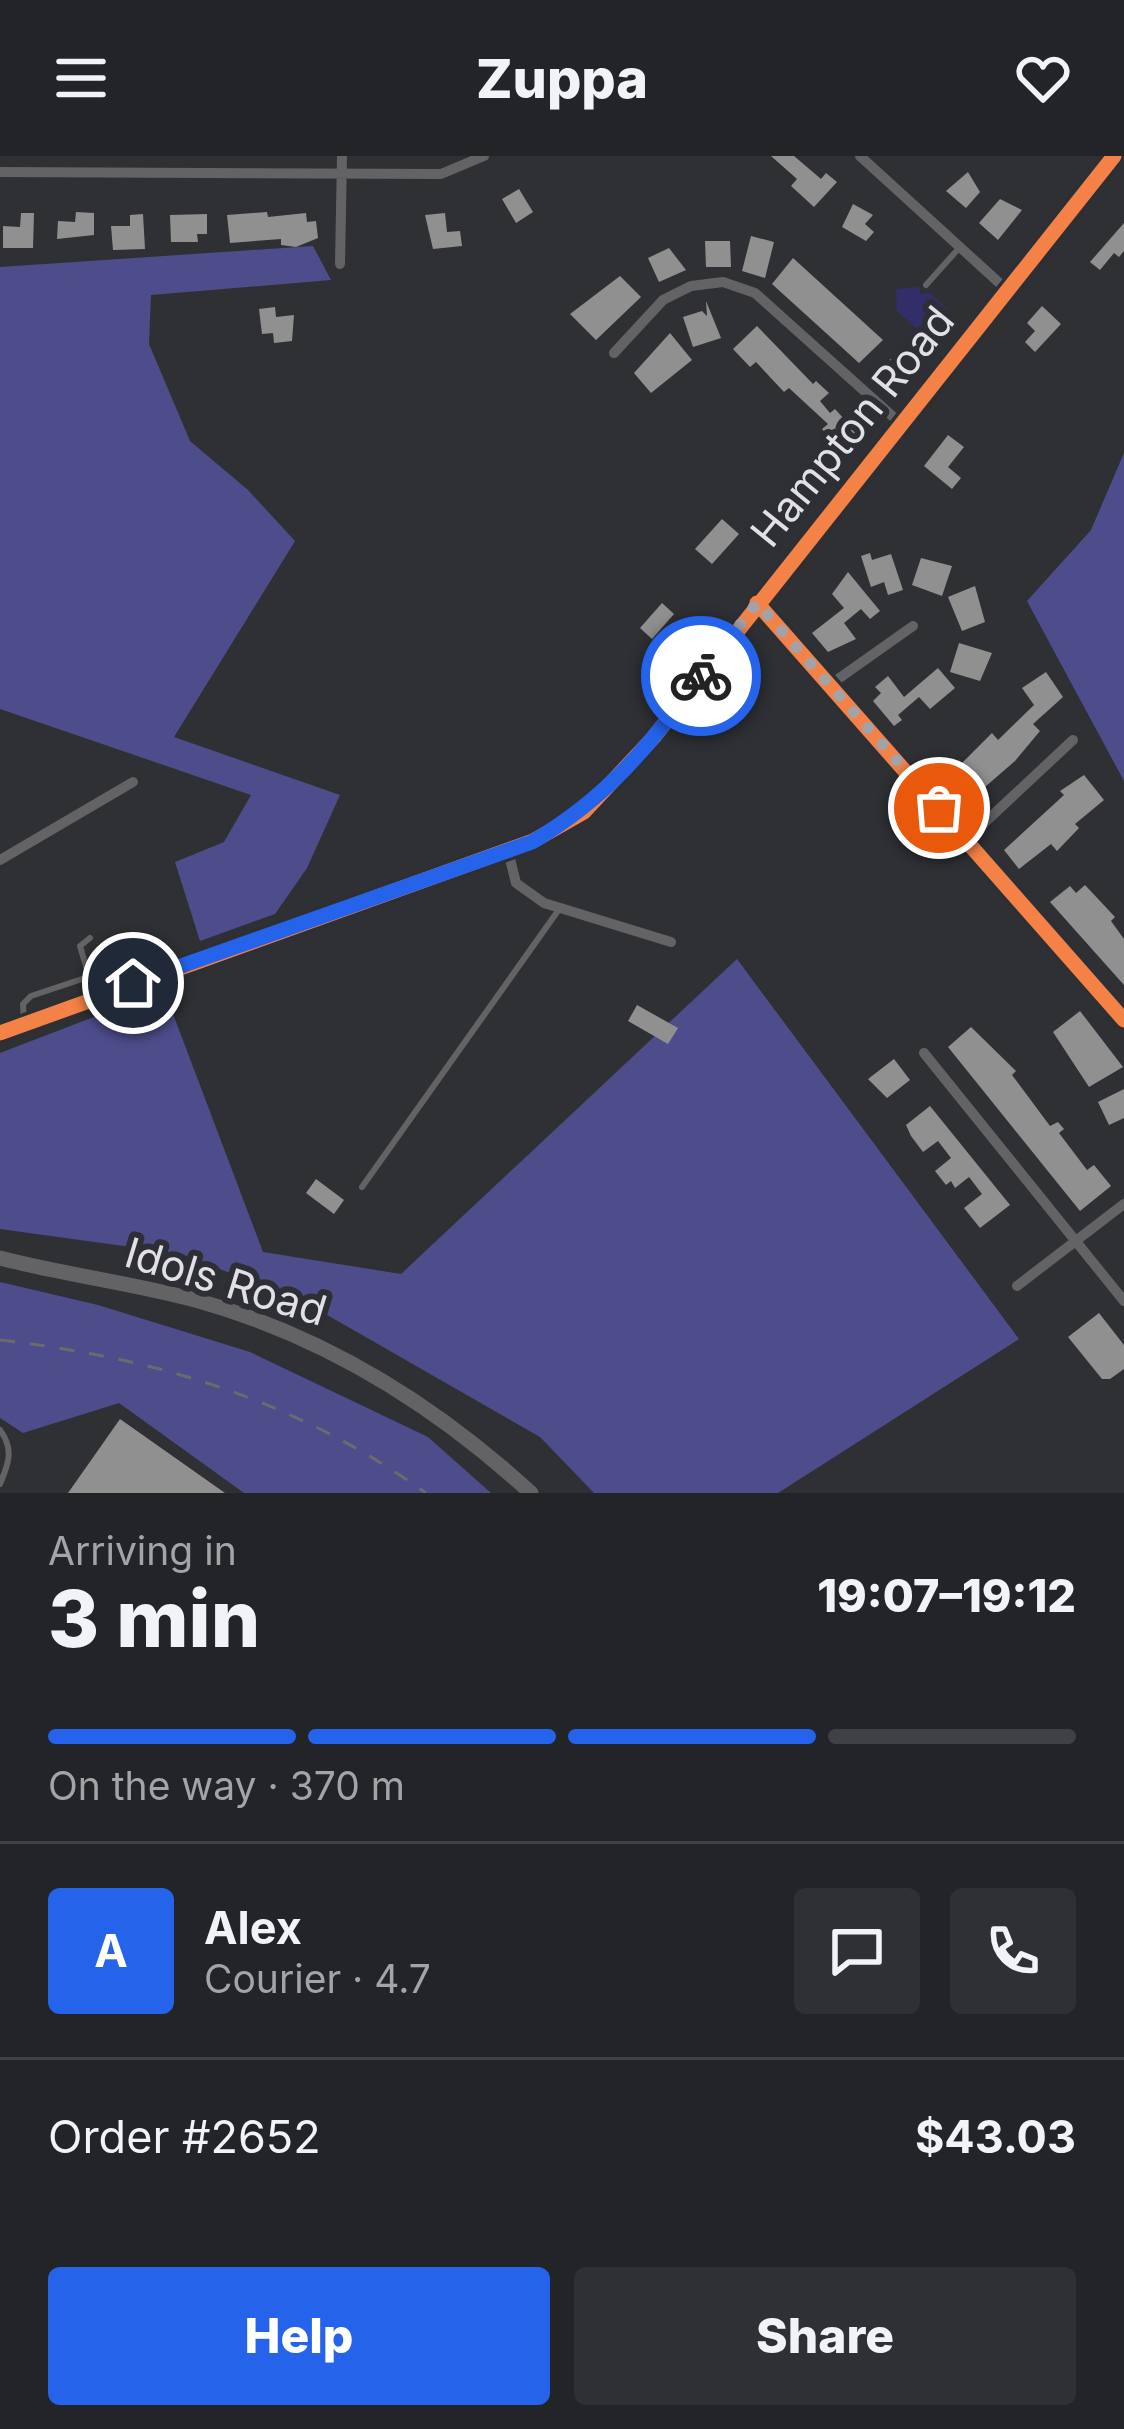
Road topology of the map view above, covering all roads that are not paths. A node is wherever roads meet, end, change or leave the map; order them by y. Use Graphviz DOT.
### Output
graph roads {
  1 [pos="66,156"];
  2 [pos="342,156"];
  3 [pos="484,156"];
  4 [pos="860,156"];
  5 [pos="1114,156"];
  6 [pos="0,172"];
  7 [pos="66,172"];
  8 [pos="341,174"];
  9 [pos="961,248"];
  10 [pos="340,264"];
  11 [pos="926,285"];
  12 [pos="1007,290"];
  13 [pos="614,353"];
  14 [pos="900,423"];
  15 [pos="757,603"];
  16 [pos="913,626"];
  17 [pos="831,684"];
  18 [pos="1073,740"];
  19 [pos="134,782"];
  20 [pos="967,838"];
  21 [pos="508,850"];
  22 [pos="0,860"];
  23 [pos="560,908"];
  24 [pos="91,938"];
  25 [pos="670,943"];
  26 [pos="88,977"];
  27 [pos="95,997"];
  28 [pos="1124,1020"];
  29 [pos="24,1023"];
  30 [pos="0,1033"];
  31 [pos="924,1053"];
  32 [pos="362,1186"];
  33 [pos="1124,1204"];
  34 [pos="1078,1239"];
  35 [pos="0,1258"];
  36 [pos="1017,1286"];
  37 [pos="1124,1301"];
  38 [pos="0,1430"];
  39 [pos="0,1484"];
  40 [pos="531,1493"];
  1 -- 7 [label="street"];
  2 -- 8 [label="street"];
  3 -- 8 [label="street"];
  4 -- 9 [label="street"];
  5 -- 12 [label="main road, Hampton Road"];
  6 -- 7 [label="street"];
  7 -- 8 [label="street"];
  8 -- 10 [label="street"];
  9 -- 11 [label="lane"];
  9 -- 12 [label="street"];
  12 -- 14 [label="main road, Hampton Road"];
  13 -- 14 [label="street"];
  14 -- 15 [label="main road, Hampton Road"];
  15 -- 17 [label="street"];
  15 -- 21 [label="main road, Hampton Road"];
  16 -- 17 [label="street"];
  17 -- 20 [label="street"];
  18 -- 20 [label="street"];
  19 -- 22 [label="street"];
  20 -- 28 [label="street"];
  21 -- 23 [label="street"];
  21 -- 27 [label="main road, Hampton Road"];
  23 -- 25 [label="street"];
  23 -- 32 [label="lane"];
  24 -- 26 [label="lane"];
  26 -- 27 [label="lane"];
  26 -- 29 [label="lane"];
  27 -- 29 [label="main road, Hampton Road"];
  29 -- 30 [label="main road, Hampton Road"];
  31 -- 34 [label="street"];
  33 -- 34 [label="street"];
  34 -- 36 [label="street"];
  34 -- 37 [label="street"];
  35 -- 40 [label="main road, Idols Road"];
  38 -- 39 [label="lane"];
}
